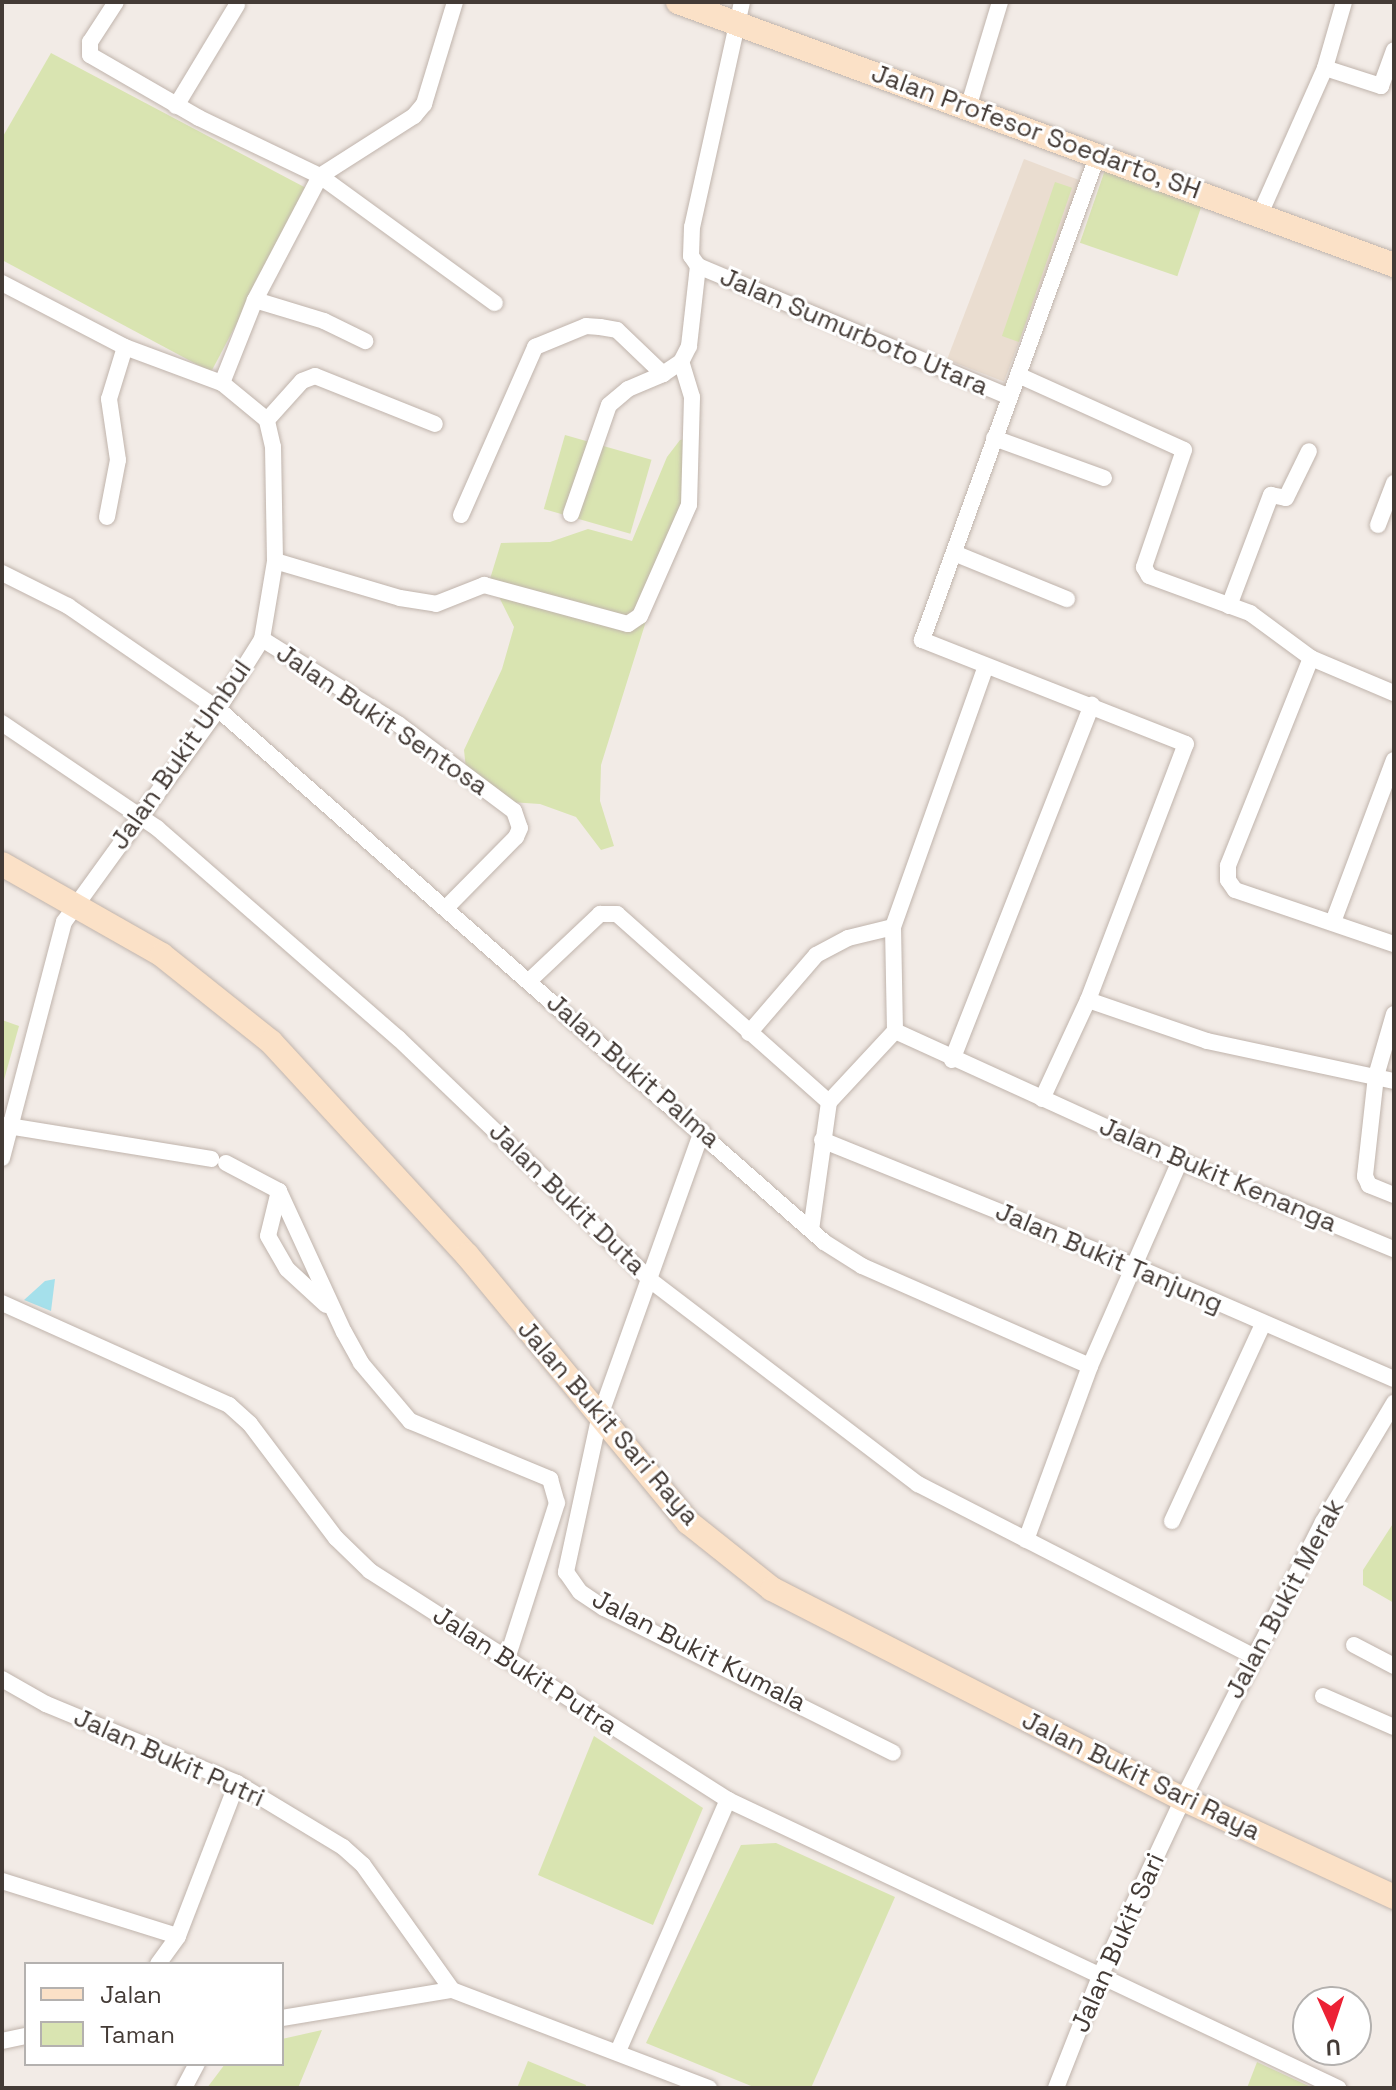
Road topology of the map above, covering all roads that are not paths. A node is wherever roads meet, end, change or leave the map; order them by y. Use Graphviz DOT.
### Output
graph roads {
  1 [pos="116,2"];
  2 [pos="455,2"];
  3 [pos="678,2"];
  4 [pos="1000,2"];
  5 [pos="1344,2"];
  6 [pos="237,5"];
  7 [pos="739,13"];
  8 [pos="1394,50"];
  9 [pos="1325,68"];
  10 [pos="176,106"];
  11 [pos="968,108"];
  12 [pos="1098,154"];
  13 [pos="320,176"];
  14 [pos="1261,212"];
  15 [pos="1394,265"];
  16 [pos="698,266"];
  17 [pos="2,283"];
  18 [pos="255,300"];
  19 [pos="495,303"];
  20 [pos="365,341"];
  21 [pos="125,347"];
  22 [pos="681,362"];
  23 [pos="663,374"];
  24 [pos="1018,375"];
  25 [pos="222,383"];
  26 [pos="1009,397"];
  27 [pos="267,420"];
  28 [pos="435,424"];
  29 [pos="994,438"];
  30 [pos="1309,451"];
  31 [pos="1104,478"];
  32 [pos="1394,483"];
  33 [pos="571,514"];
  34 [pos="461,515"];
  35 [pos="107,517"];
  36 [pos="1378,525"];
  37 [pos="954,553"];
  38 [pos="275,561"];
  39 [pos="2,573"];
  40 [pos="1067,599"];
  41 [pos="1229,606"];
  42 [pos="262,639"];
  43 [pos="1311,658"];
  44 [pos="985,668"];
  45 [pos="1394,693"];
  46 [pos="1092,705"];
  47 [pos="218,709"];
  48 [pos="2,723"];
  49 [pos="1394,760"];
  50 [pos="141,814"];
  51 [pos="2,864"];
  52 [pos="74,902"];
  53 [pos="446,908"];
  54 [pos="1333,922"];
  55 [pos="893,927"];
  56 [pos="1394,944"];
  57 [pos="529,981"];
  58 [pos="1088,1000"];
  59 [pos="1394,1014"];
  60 [pos="895,1031"];
  61 [pos="749,1033"];
  62 [pos="952,1060"];
  63 [pos="1376,1076"];
  64 [pos="1394,1081"];
  65 [pos="1042,1099"];
  66 [pos="829,1102"];
  67 [pos="6,1126"];
  68 [pos="702,1131"];
  69 [pos="822,1140"];
  70 [pos="2,1158"];
  71 [pos="1180,1161"];
  72 [pos="279,1191"];
  73 [pos="1394,1195"];
  74 [pos="811,1230"];
  75 [pos="1394,1249"];
  76 [pos="1134,1266"];
  77 [pos="650,1280"];
  78 [pos="2,1303"];
  79 [pos="333,1311"];
  80 [pos="1263,1324"];
  81 [pos="1090,1366"];
  82 [pos="1394,1379"];
  83 [pos="1394,1403"];
  84 [pos="599,1419"];
  85 [pos="1172,1521"];
  86 [pos="1026,1540"];
  87 [pos="1354,1645"];
  88 [pos="1254,1657"];
  89 [pos="507,1659"];
  90 [pos="1394,1666"];
  91 [pos="2,1679"];
  92 [pos="1323,1696"];
  93 [pos="1394,1727"];
  94 [pos="893,1753"];
  95 [pos="237,1783"];
  96 [pos="1183,1799"];
  97 [pos="728,1800"];
  98 [pos="2,1881"];
  99 [pos="1394,1897"];
  100 [pos="178,1936"];
  101 [pos="159,1962"];
  102 [pos="1101,1974"];
  103 [pos="452,1990"];
  104 [pos="284,2018"];
  105 [pos="24,2036"];
  106 [pos="2,2041"];
  107 [pos="619,2049"];
  108 [pos="196,2066"];
  109 [pos="184,2088"];
  110 [pos="709,2088"];
  111 [pos="1056,2088"];
  112 [pos="1338,2088"];
  1 -- 10 [label="street"];
  2 -- 13 [label="street"];
  3 -- 7 [label="street, Jalan Profesor Soedarto, SH"];
  4 -- 11 [label="street"];
  5 -- 9 [label="street"];
  6 -- 10 [label="street"];
  7 -- 11 [label="street, Jalan Profesor Soedarto, SH"];
  7 -- 16 [label="street, Jalan Sumurboto Utara"];
  8 -- 9 [label="street"];
  9 -- 14 [label="street"];
  10 -- 13 [label="street"];
  11 -- 12 [label="street, Jalan Profesor Soedarto, SH"];
  12 -- 14 [label="street, Jalan Profesor Soedarto, SH"];
  12 -- 24 [label="street"];
  13 -- 18 [label="street"];
  13 -- 19 [label="street"];
  14 -- 15 [label="street, Jalan Profesor Soedarto, SH"];
  16 -- 22 [label="street, Jalan Sumurboto Utara"];
  16 -- 26 [label="street, Jalan Sumurboto Utara"];
  17 -- 21 [label="street"];
  18 -- 20 [label="street"];
  18 -- 25 [label="street"];
  21 -- 25 [label="street"];
  21 -- 35 [label="street"];
  22 -- 23 [label="street"];
  22 -- 38 [label="street"];
  23 -- 33 [label="street"];
  23 -- 34 [label="street"];
  24 -- 26 [label="street"];
  24 -- 41 [label="street"];
  25 -- 27 [label="street"];
  26 -- 29 [label="street"];
  27 -- 28 [label="street"];
  27 -- 38 [label="street, Jalan Bukit Umbul"];
  29 -- 31 [label="street"];
  29 -- 37 [label="street"];
  30 -- 41 [label="street"];
  32 -- 36 [label="street"];
  37 -- 40 [label="street"];
  37 -- 44 [label="street"];
  38 -- 42 [label="street, Jalan Bukit Umbul"];
  39 -- 47 [label="street, Jalan Bukit Palma"];
  41 -- 43 [label="street"];
  42 -- 47 [label="street, Jalan Bukit Umbul"];
  42 -- 53 [label="street, Jalan Bukit Sentosa"];
  43 -- 45 [label="street"];
  43 -- 54 [label="street"];
  44 -- 46 [label="street"];
  44 -- 55 [label="street"];
  46 -- 58 [label="street"];
  46 -- 62 [label="street"];
  47 -- 50 [label="street, Jalan Bukit Umbul"];
  47 -- 53 [label="street, Jalan Bukit Palma"];
  48 -- 50 [label="street, Jalan Bukit Duta"];
  49 -- 54 [label="street"];
  50 -- 52 [label="street, Jalan Bukit Umbul"];
  50 -- 77 [label="street, Jalan Bukit Duta"];
  51 -- 52 [label="street, Jalan Bukit Sari Raya"];
  52 -- 67 [label="street, Jalan Bukit Umbul"];
  52 -- 84 [label="street, Jalan Bukit Sari Raya"];
  53 -- 57 [label="street, Jalan Bukit Palma"];
  54 -- 56 [label="street"];
  55 -- 60 [label="street"];
  55 -- 61 [label="street"];
  57 -- 61 [label="street"];
  57 -- 68 [label="street, Jalan Bukit Palma"];
  58 -- 63 [label="street"];
  58 -- 65 [label="street"];
  59 -- 63 [label="street"];
  60 -- 62 [label="street, Jalan Bukit Kenanga"];
  60 -- 66 [label="street"];
  61 -- 66 [label="street"];
  62 -- 65 [label="street, Jalan Bukit Kenanga"];
  63 -- 64 [label="street"];
  63 -- 73 [label="street"];
  65 -- 71 [label="street, Jalan Bukit Kenanga"];
  66 -- 69 [label="street"];
  67 -- 70 [label="street, Jalan Bukit Umbul"];
  67 -- 72 [label="street"];
  68 -- 74 [label="street, Jalan Bukit Palma"];
  68 -- 77 [label="street, Jalan Bukit Kumala"];
  69 -- 74 [label="street"];
  69 -- 76 [label="street, Jalan Bukit Tanjung"];
  71 -- 75 [label="street, Jalan Bukit Kenanga"];
  71 -- 76 [label="street"];
  72 -- 79 [label="street"];
  72 -- 79 [label="street"];
  74 -- 81 [label="street, Jalan Bukit Palma"];
  76 -- 80 [label="street, Jalan Bukit Tanjung"];
  76 -- 81 [label="street"];
  77 -- 84 [label="street, Jalan Bukit Kumala"];
  77 -- 86 [label="street, Jalan Bukit Duta"];
  78 -- 89 [label="street, Jalan Bukit Putra"];
  79 -- 89 [label="street"];
  80 -- 82 [label="street, Jalan Bukit Tanjung"];
  80 -- 85 [label="street"];
  81 -- 86 [label="street"];
  83 -- 88 [label="street, Jalan Bukit Merak"];
  84 -- 94 [label="street, Jalan Bukit Kumala"];
  84 -- 96 [label="street, Jalan Bukit Sari Raya"];
  86 -- 88 [label="street, Jalan Bukit Duta"];
  87 -- 90 [label="street"];
  88 -- 96 [label="street, Jalan Bukit Merak"];
  89 -- 97 [label="street, Jalan Bukit Putra"];
  91 -- 95 [label="street, Jalan Bukit Putri"];
  92 -- 93 [label="street"];
  95 -- 100 [label="street"];
  95 -- 103 [label="street, Jalan Bukit Putri"];
  96 -- 99 [label="street, Jalan Bukit Sari Raya"];
  96 -- 102 [label="street, Jalan Bukit Sari"];
  97 -- 102 [label="street, Jalan Bukit Putra"];
  97 -- 107 [label="street"];
  98 -- 100 [label="street"];
  100 -- 101 [label="street"];
  102 -- 111 [label="street, Jalan Bukit Sari"];
  102 -- 112 [label="street, Jalan Bukit Putra"];
  103 -- 104 [label="street"];
  103 -- 107 [label="street"];
  105 -- 106 [label="street"];
  107 -- 110 [label="street"];
  108 -- 109 [label="street"];
}
